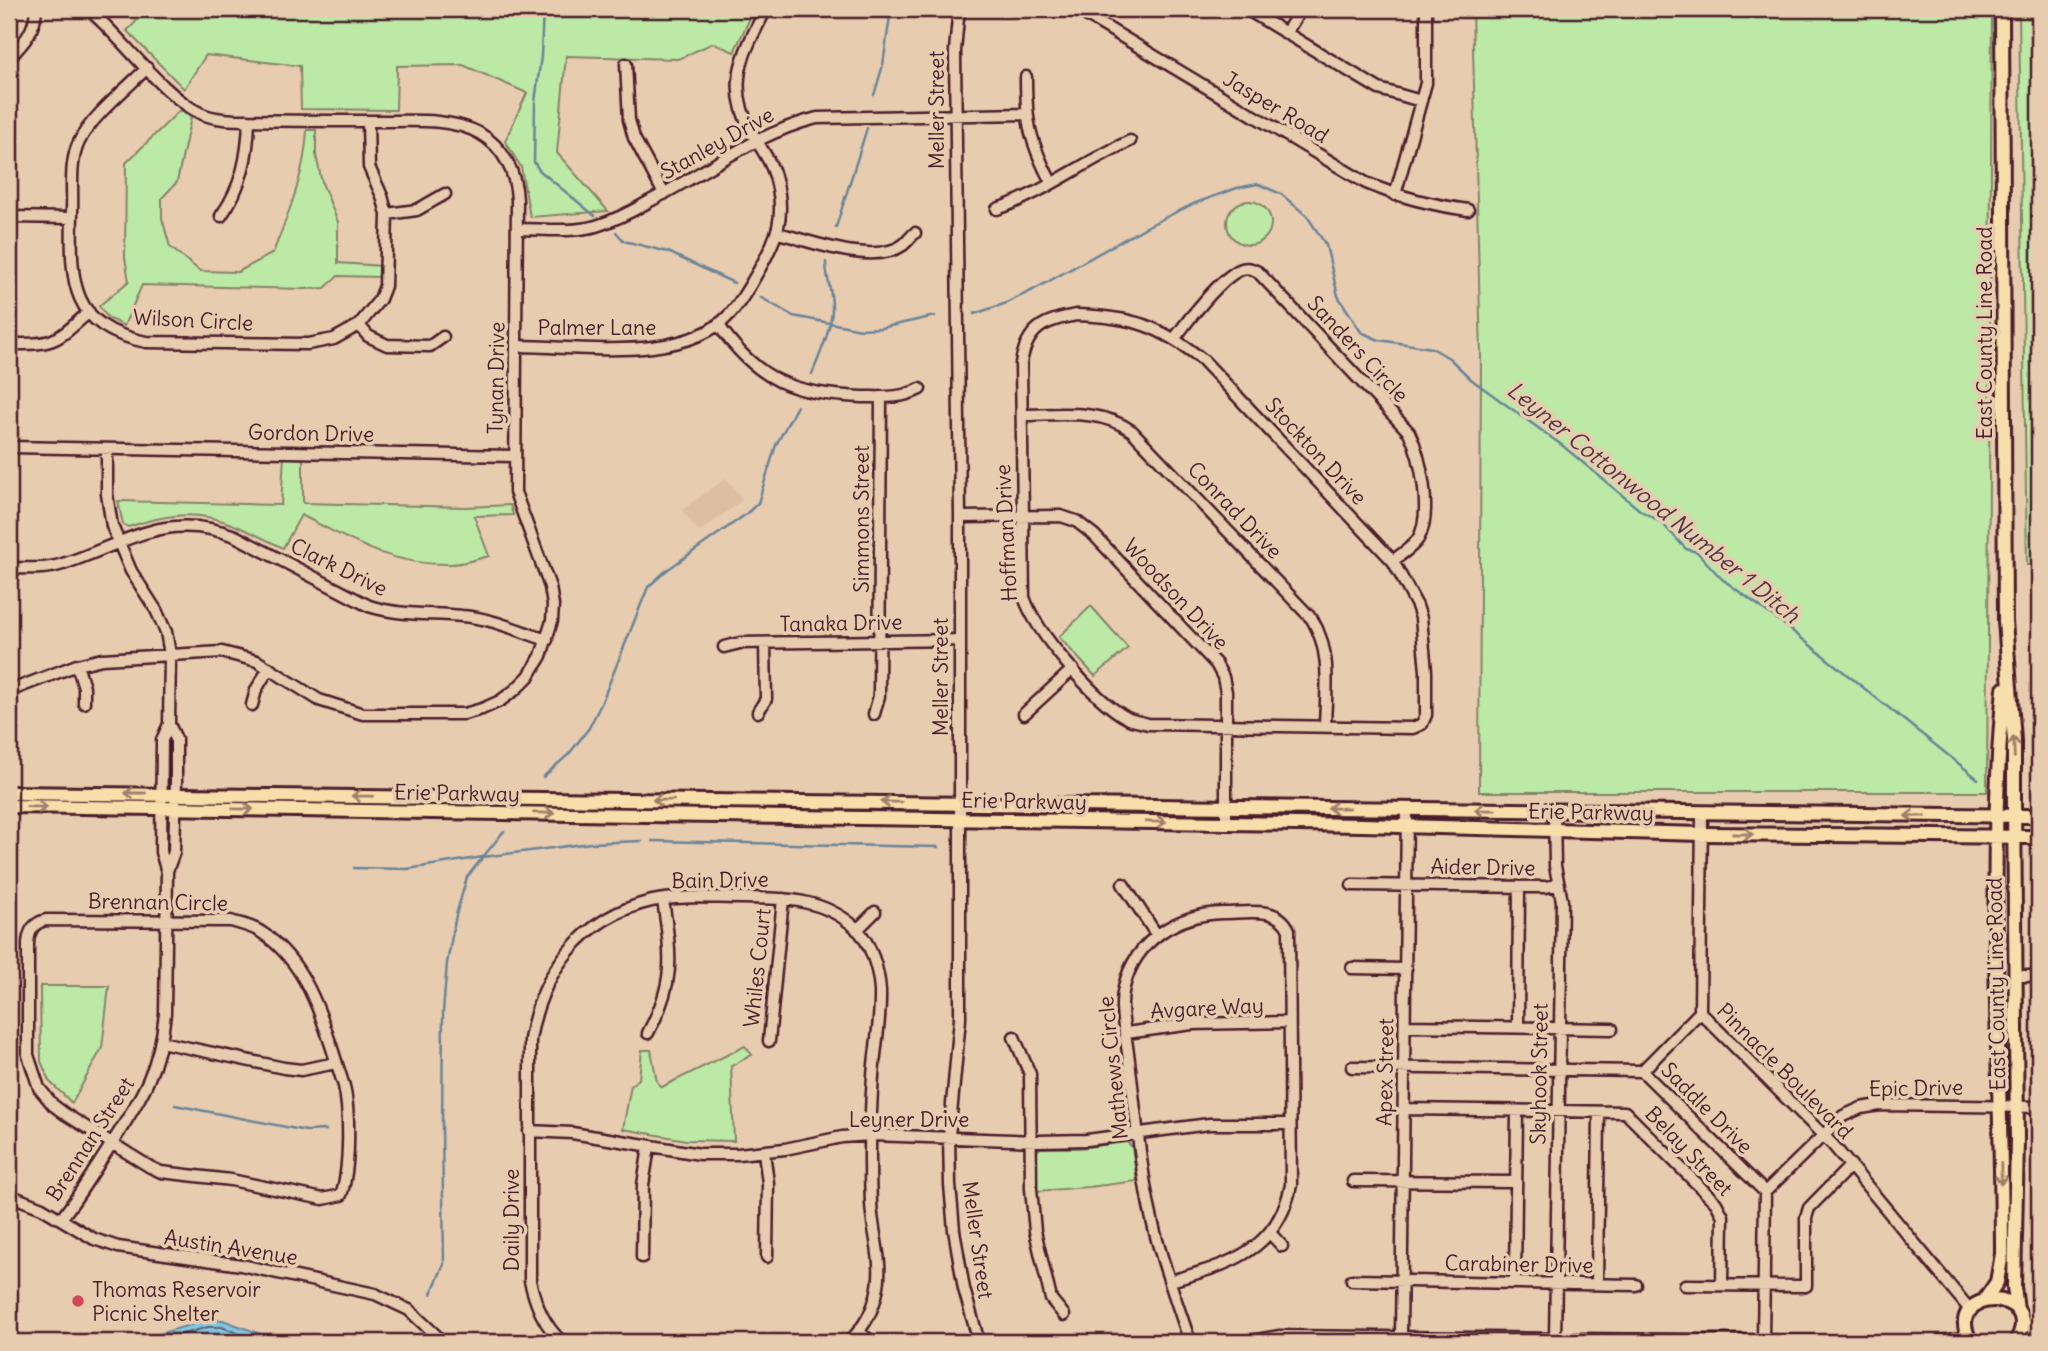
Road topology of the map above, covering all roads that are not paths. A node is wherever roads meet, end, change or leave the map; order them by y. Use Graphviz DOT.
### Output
graph roads {
  1 [pos="36,9"];
  2 [pos="88,9"];
  3 [pos="766,9"];
  4 [pos="961,9"];
  5 [pos="1076,9"];
  6 [pos="1246,9"];
  7 [pos="1301,9"];
  8 [pos="1426,9"];
  9 [pos="2002,9"];
  10 [pos="1286,33"];
  11 [pos="9,58"];
  12 [pos="625,64"];
  13 [pos="147,68"];
  14 [pos="1026,77"];
  15 [pos="1422,101"];
  16 [pos="1026,114"];
  17 [pos="956,116"];
  18 [pos="249,120"];
  19 [pos="368,121"];
  20 [pos="757,141"];
  21 [pos="1130,141"];
  22 [pos="1051,182"];
  23 [pos="445,194"];
  24 [pos="664,194"];
  25 [pos="1395,195"];
  26 [pos="997,209"];
  27 [pos="1468,210"];
  28 [pos="387,214"];
  29 [pos="221,216"];
  30 [pos="9,217"];
  31 [pos="72,218"];
  32 [pos="517,229"];
  33 [pos="778,233"];
  34 [pos="915,233"];
  35 [pos="89,312"];
  36 [pos="1054,319"];
  37 [pos="718,324"];
  38 [pos="359,325"];
  39 [pos="443,337"];
  40 [pos="1175,338"];
  41 [pos="9,344"];
  42 [pos="516,346"];
  43 [pos="920,389"];
  44 [pos="881,397"];
  45 [pos="1022,415"];
  46 [pos="9,447"];
  47 [pos="107,449"];
  48 [pos="514,456"];
  49 [pos="1022,515"];
  50 [pos="960,517"];
  51 [pos="118,542"];
  52 [pos="1393,561"];
  53 [pos="9,568"];
  54 [pos="547,640"];
  55 [pos="960,640"];
  56 [pos="879,641"];
  57 [pos="765,643"];
  58 [pos="724,647"];
  59 [pos="170,654"];
  60 [pos="2007,658"];
  61 [pos="77,665"];
  62 [pos="270,668"];
  63 [pos="1073,669"];
  64 [pos="9,691"];
  65 [pos="83,703"];
  66 [pos="252,705"];
  67 [pos="758,712"];
  68 [pos="874,714"];
  69 [pos="1024,714"];
  70 [pos="1422,724"];
  71 [pos="1226,725"];
  72 [pos="1325,726"];
  73 [pos="9,793"];
  74 [pos="169,793"];
  75 [pos="959,803"];
  76 [pos="9,806"];
  77 [pos="1225,807"];
  78 [pos="168,808"];
  79 [pos="1407,809"];
  80 [pos="1554,811"];
  81 [pos="1702,813"];
  82 [pos="2014,815"];
  83 [pos="1997,816"];
  84 [pos="2039,816"];
  85 [pos="959,819"];
  86 [pos="1226,823"];
  87 [pos="1406,826"];
  88 [pos="1553,830"];
  89 [pos="1702,834"];
  90 [pos="1997,836"];
  91 [pos="2014,836"];
  92 [pos="2039,837"];
  93 [pos="1123,884"];
  94 [pos="1559,884"];
  95 [pos="1352,885"];
  96 [pos="1406,886"];
  97 [pos="1519,887"];
  98 [pos="783,899"];
  99 [pos="663,900"];
  100 [pos="875,912"];
  101 [pos="166,920"];
  102 [pos="857,930"];
  103 [pos="1156,934"];
  104 [pos="1352,968"];
  105 [pos="1406,968"];
  106 [pos="2039,975"];
  107 [pos="2015,976"];
  108 [pos="1700,1013"];
  109 [pos="1289,1023"];
  110 [pos="1405,1026"];
  111 [pos="1518,1027"];
  112 [pos="1559,1028"];
  113 [pos="1612,1029"];
  114 [pos="648,1033"];
  115 [pos="1126,1033"];
  116 [pos="1014,1037"];
  117 [pos="769,1041"];
  118 [pos="161,1042"];
  119 [pos="336,1063"];
  120 [pos="1352,1067"];
  121 [pos="1405,1068"];
  122 [pos="1558,1070"];
  123 [pos="1642,1071"];
  124 [pos="1999,1106"];
  125 [pos="2017,1106"];
  126 [pos="2039,1107"];
  127 [pos="1404,1109"];
  128 [pos="1517,1111"];
  129 [pos="1558,1111"];
  130 [pos="1599,1112"];
  131 [pos="1290,1124"];
  132 [pos="529,1131"];
  133 [pos="1138,1133"];
  134 [pos="1822,1134"];
  135 [pos="871,1135"];
  136 [pos="949,1136"];
  137 [pos="1030,1141"];
  138 [pos="112,1143"];
  139 [pos="649,1147"];
  140 [pos="764,1152"];
  141 [pos="1851,1165"];
  142 [pos="1353,1181"];
  143 [pos="1403,1181"];
  144 [pos="1516,1182"];
  145 [pos="1765,1192"];
  146 [pos="9,1195"];
  147 [pos="61,1219"];
  148 [pos="1270,1233"];
  149 [pos="1282,1246"];
  150 [pos="642,1257"];
  151 [pos="767,1257"];
  152 [pos="1352,1280"];
  153 [pos="1170,1281"];
  154 [pos="1402,1281"];
  155 [pos="1514,1282"];
  156 [pos="1556,1283"];
  157 [pos="1597,1284"];
  158 [pos="1636,1284"];
  159 [pos="1685,1284"];
  160 [pos="1722,1285"];
  161 [pos="1764,1285"];
  162 [pos="1983,1301"];
  163 [pos="1971,1311"];
  164 [pos="1064,1315"];
  165 [pos="2019,1315"];
  166 [pos="859,1332"];
  167 [pos="2039,1333"];
  168 [pos="1401,1336"];
  169 [pos="1555,1339"];
  170 [pos="1970,1340"];
  171 [pos="1654,1341"];
  172 [pos="1763,1341"];
  173 [pos="443,1342"];
  174 [pos="562,1342"];
  175 [pos="849,1342"];
  176 [pos="872,1342"];
  177 [pos="979,1342"];
  178 [pos="1189,1342"];
  179 [pos="1245,1342"];
  180 [pos="1876,1342"];
  181 [pos="1937,1342"];
  182 [pos="2016,1342"];
  1 -- 11 [label="street"];
  2 -- 13 [label="street, Tynan Drive"];
  3 -- 20 [label="street, Palmer Lane"];
  4 -- 17 [label="street, Meller Street"];
  5 -- 25 [label="street, Jasper Road"];
  6 -- 10 [label="street"];
  7 -- 10 [label="street"];
  8 -- 15 [label="street"];
  9 -- 60 [label="main road, East County Line Road"];
  10 -- 15 [label="street"];
  12 -- 24 [label="street"];
  13 -- 18 [label="street, Tynan Drive"];
  13 -- 31 [label="street, Wilson Circle"];
  14 -- 16 [label="street"];
  15 -- 25 [label="street"];
  16 -- 17 [label="street, Stanley Drive"];
  16 -- 22 [label="street"];
  17 -- 20 [label="street, Stanley Drive"];
  17 -- 50 [label="street, Meller Street"];
  18 -- 19 [label="street, Tynan Drive"];
  18 -- 29 [label="street"];
  19 -- 28 [label="street, Wilson Circle"];
  19 -- 32 [label="street, Tynan Drive"];
  20 -- 24 [label="street, Stanley Drive"];
  20 -- 33 [label="street, Palmer Lane"];
  21 -- 22 [label="street"];
  22 -- 26 [label="street"];
  23 -- 28 [label="street"];
  24 -- 32 [label="street, Stanley Drive"];
  25 -- 27 [label="street, Jasper Road"];
  28 -- 38 [label="street, Wilson Circle"];
  30 -- 31 [label="street"];
  31 -- 35 [label="street, Wilson Circle"];
  32 -- 42 [label="street, Tynan Drive"];
  33 -- 34 [label="street"];
  33 -- 37 [label="street, Palmer Lane"];
  35 -- 38 [label="street, Wilson Circle"];
  35 -- 41 [label="street"];
  36 -- 40 [label="street, Stockton Drive"];
  36 -- 45 [label="street, Hoffman Drive"];
  37 -- 42 [label="street, Palmer Lane"];
  37 -- 44 [label="street"];
  38 -- 39 [label="street"];
  40 -- 52 [label="street, Stockton Drive"];
  40 -- 52 [label="street, Sanders Circle"];
  42 -- 48 [label="street, Tynan Drive"];
  43 -- 44 [label="street"];
  44 -- 56 [label="street, Simmons Street"];
  45 -- 49 [label="street, Hoffman Drive"];
  45 -- 72 [label="street, Conrad Drive"];
  46 -- 47 [label="street, Gordon Drive"];
  47 -- 48 [label="street, Gordon Drive"];
  47 -- 51 [label="street, Brennan Street"];
  48 -- 54 [label="street, Tynan Drive"];
  49 -- 50 [label="street, Woodson Drive"];
  49 -- 63 [label="street, Hoffman Drive"];
  49 -- 71 [label="street, Woodson Drive"];
  50 -- 55 [label="street, Meller Street"];
  51 -- 53 [label="street, Clark Drive"];
  51 -- 54 [label="street, Clark Drive"];
  51 -- 59 [label="street, Brennan Street"];
  52 -- 70 [label="street, Stockton Drive"];
  54 -- 62 [label="street, Tynan Drive"];
  55 -- 56 [label="street, Tanaka Drive"];
  55 -- 75 [label="street, Meller Street"];
  56 -- 57 [label="street, Tanaka Drive"];
  56 -- 68 [label="street, Simmons Street"];
  57 -- 58 [label="street, Tanaka Drive"];
  57 -- 67 [label="street"];
  59 -- 61 [label="street, Tynan Drive"];
  59 -- 62 [label="street, Tynan Drive"];
  59 -- 74 [label="street, Brennan Street"];
  82 -- 60 [label="main road, East County Line Road, one-way"];
  60 -- 83 [label="main road, East County Line Road"];
  61 -- 64 [label="street, Tynan Drive"];
  61 -- 65 [label="street"];
  62 -- 66 [label="street"];
  63 -- 69 [label="street"];
  63 -- 71 [label="street, Hoffman Drive"];
  70 -- 72 [label="street, Hoffman Drive"];
  71 -- 72 [label="street, Hoffman Drive"];
  71 -- 77 [label="street, Woodson Drive"];
  74 -- 73 [label="main road, Erie Parkway, one-way"];
  75 -- 74 [label="main road, Erie Parkway, one-way"];
  74 -- 78 [label="street, Brennan Street"];
  75 -- 77 [label="main road, Erie Parkway"];
  75 -- 85 [label="street, Meller Street"];
  76 -- 78 [label="main road, Erie Parkway, one-way"];
  79 -- 77 [label="main road, Erie Parkway, one-way"];
  77 -- 86 [label="street, Woodson Drive"];
  78 -- 85 [label="main road, Erie Parkway, one-way"];
  78 -- 101 [label="street, Brennan Street"];
  80 -- 79 [label="main road, Erie Parkway, one-way"];
  79 -- 87 [label="street, Apex Street"];
  80 -- 81 [label="main road, Erie Parkway"];
  80 -- 88 [label="street, Skyhook Street"];
  83 -- 81 [label="main road, Erie Parkway, one-way"];
  81 -- 89 [label="street, Pinnacle Boulevard"];
  82 -- 83 [label="main road, Erie Parkway"];
  82 -- 84 [label="main road, Erie Parkway"];
  82 -- 91 [label="main road, East County Line Road"];
  83 -- 90 [label="main road, East County Line Road"];
  85 -- 86 [label="main road, Erie Parkway, one-way"];
  85 -- 136 [label="street, Meller Street"];
  86 -- 87 [label="main road, Erie Parkway"];
  87 -- 88 [label="main road, Erie Parkway"];
  87 -- 96 [label="street, Apex Street"];
  88 -- 89 [label="main road, Erie Parkway"];
  88 -- 94 [label="street, Skyhook Street"];
  89 -- 90 [label="main road, Erie Parkway, one-way"];
  89 -- 108 [label="street, Pinnacle Boulevard"];
  90 -- 91 [label="main road, Erie Parkway"];
  90 -- 124 [label="main road, East County Line Road"];
  91 -- 92 [label="main road, Erie Parkway"];
  91 -- 107 [label="main road, East County Line Road"];
  93 -- 103 [label="street"];
  94 -- 97 [label="street, Aider Drive"];
  94 -- 112 [label="street, Skyhook Street"];
  95 -- 96 [label="street, Aider Drive"];
  96 -- 97 [label="street, Aider Drive"];
  96 -- 105 [label="street, Apex Street"];
  97 -- 111 [label="street"];
  98 -- 99 [label="street, Bain Drive"];
  98 -- 102 [label="street, Bain Drive"];
  98 -- 117 [label="street, Whiles Court"];
  99 -- 114 [label="street"];
  99 -- 132 [label="street, Bain Drive"];
  100 -- 102 [label="street"];
  101 -- 118 [label="street, Brennan Street"];
  101 -- 119 [label="street, Brennan Circle"];
  101 -- 138 [label="street, Brennan Circle"];
  102 -- 135 [label="street, Bain Drive"];
  103 -- 109 [label="street, Mathews Circle"];
  103 -- 115 [label="street, Mathews Circle"];
  104 -- 105 [label="street"];
  105 -- 110 [label="street, Apex Street"];
  106 -- 107 [label="street"];
  107 -- 125 [label="main road, East County Line Road"];
  108 -- 123 [label="street"];
  108 -- 134 [label="street, Pinnacle Boulevard"];
  109 -- 115 [label="street, Avgare Way"];
  109 -- 131 [label="street, Mathews Circle"];
  110 -- 111 [label="street"];
  110 -- 121 [label="street, Apex Street"];
  111 -- 112 [label="street"];
  112 -- 113 [label="street"];
  112 -- 122 [label="street, Skyhook Street"];
  115 -- 133 [label="street, Mathews Circle"];
  116 -- 137 [label="street"];
  118 -- 119 [label="street"];
  118 -- 138 [label="street, Brennan Street"];
  119 -- 138 [label="street, Brennan Circle"];
  120 -- 121 [label="street, Saddle Drive"];
  121 -- 122 [label="street, Saddle Drive"];
  121 -- 127 [label="street, Apex Street"];
  122 -- 123 [label="street, Saddle Drive"];
  122 -- 129 [label="street, Skyhook Street"];
  123 -- 145 [label="street, Saddle Drive"];
  124 -- 125 [label="street, Epic Drive"];
  124 -- 134 [label="street, Epic Drive"];
  124 -- 162 [label="main road, East County Line Road, one-way"];
  125 -- 126 [label="street, Epic Drive"];
  125 -- 165 [label="main road, East County Line Road"];
  127 -- 128 [label="street, Belay Street"];
  127 -- 143 [label="street, Apex Street"];
  128 -- 129 [label="street, Belay Street"];
  128 -- 144 [label="street"];
  129 -- 130 [label="street, Belay Street"];
  129 -- 156 [label="street, Skyhook Street"];
  130 -- 157 [label="street"];
  130 -- 160 [label="street, Belay Street"];
  131 -- 133 [label="street, Leyner Drive"];
  131 -- 148 [label="street, Mathews Circle"];
  132 -- 139 [label="street, Leyner Drive"];
  132 -- 174 [label="street, Daily Drive"];
  133 -- 137 [label="street, Leyner Drive"];
  133 -- 153 [label="street, Mathews Circle"];
  134 -- 141 [label="street, Pinnacle Boulevard"];
  134 -- 145 [label="street, Epic Drive"];
  135 -- 136 [label="street, Leyner Drive"];
  135 -- 140 [label="street, Leyner Drive"];
  135 -- 166 [label="street"];
  136 -- 137 [label="street, Leyner Drive"];
  136 -- 177 [label="street, Meller Street"];
  137 -- 164 [label="street"];
  138 -- 147 [label="street, Brennan Street"];
  139 -- 140 [label="street, Leyner Drive"];
  139 -- 150 [label="street"];
  140 -- 151 [label="street"];
  141 -- 161 [label="street"];
  141 -- 163 [label="street, Pinnacle Boulevard"];
  142 -- 143 [label="street"];
  143 -- 144 [label="street"];
  143 -- 154 [label="street, Apex Street"];
  144 -- 155 [label="street"];
  145 -- 161 [label="street"];
  146 -- 147 [label="street, Austin Avenue"];
  147 -- 173 [label="street, Austin Avenue"];
  148 -- 149 [label="street"];
  148 -- 153 [label="street, Mathews Circle"];
  152 -- 154 [label="street, Carabiner Drive"];
  153 -- 178 [label="street, Mathews Circle"];
  154 -- 155 [label="street, Carabiner Drive"];
  154 -- 168 [label="street, Apex Street"];
  155 -- 156 [label="street, Carabiner Drive"];
  156 -- 157 [label="street, Carabiner Drive"];
  156 -- 169 [label="street, Skyhook Street"];
  157 -- 158 [label="street, Carabiner Drive"];
  159 -- 160 [label="street"];
  160 -- 161 [label="street"];
  161 -- 172 [label="street"];
  162 -- 163 [label="main road"];
  162 -- 165 [label="main road"];
  163 -- 170 [label="main road"];
  165 -- 167 [label="street"];
  165 -- 182 [label="main road, East County Line Road"];
  166 -- 175 [label="street"];
  166 -- 176 [label="street"];
  168 -- 169 [label="street"];
  168 -- 179 [label="street"];
  169 -- 171 [label="street"];
  170 -- 181 [label="street"];
  171 -- 172 [label="street"];
  172 -- 180 [label="street"];
}
